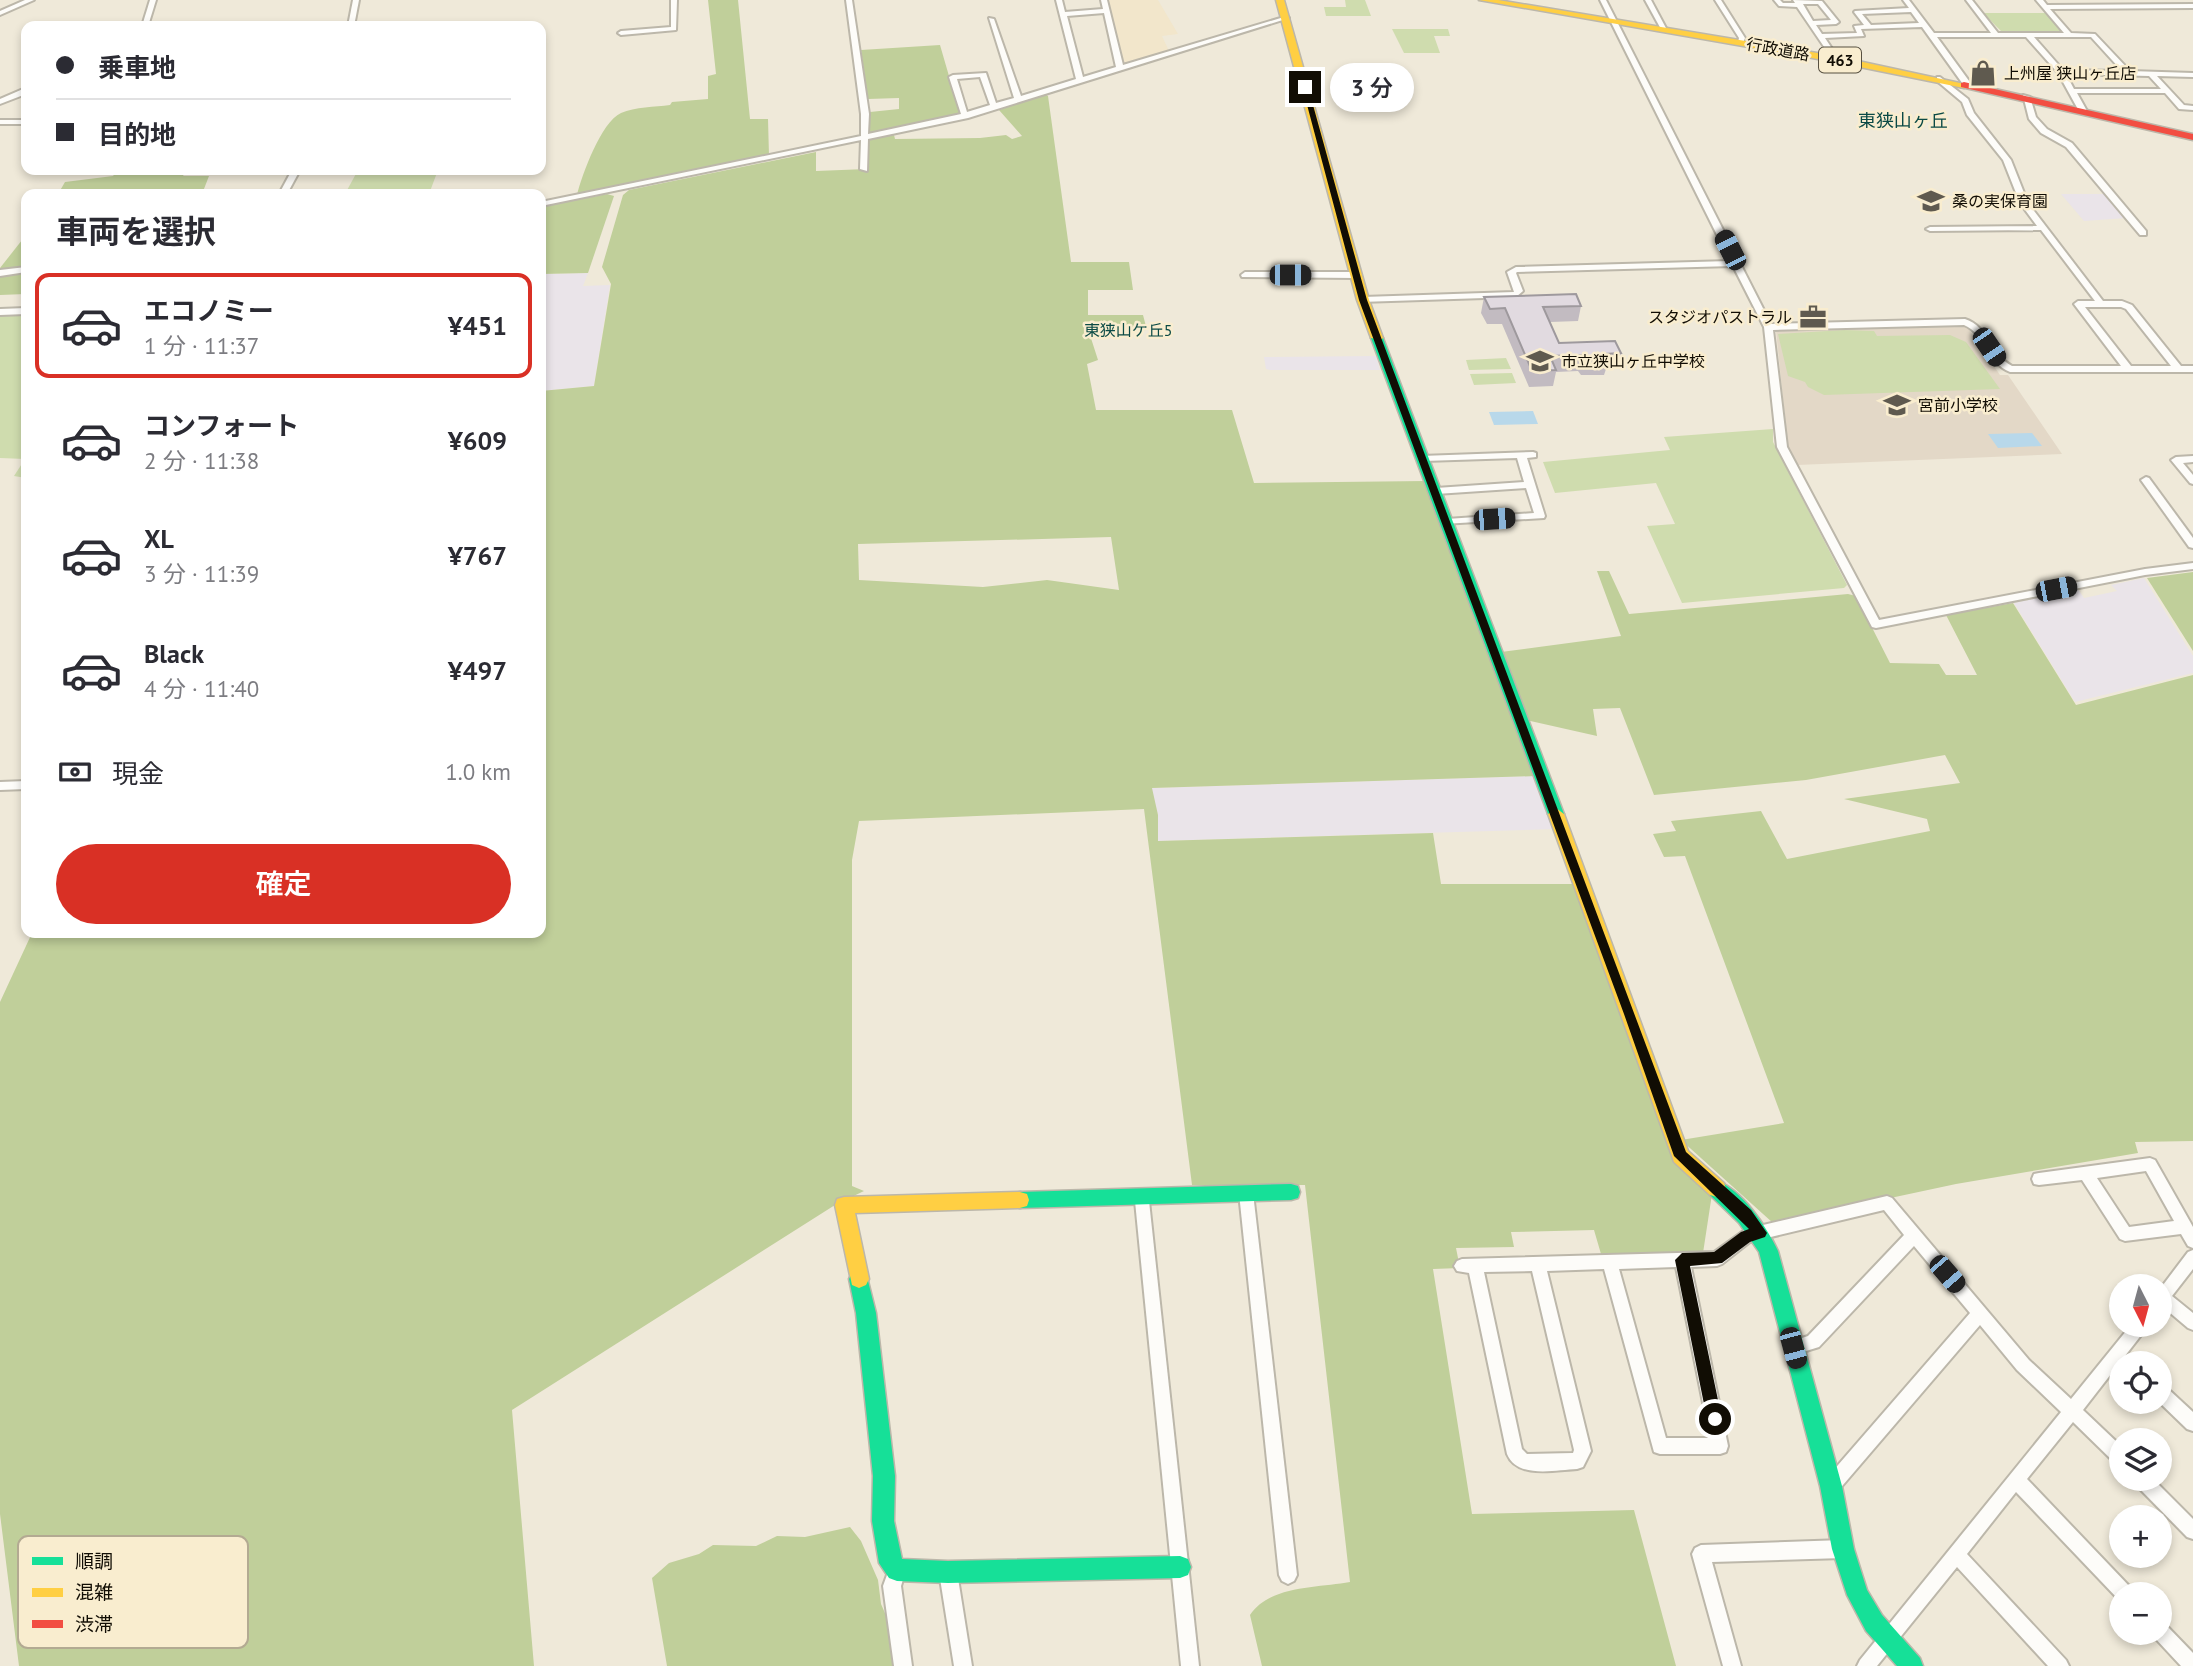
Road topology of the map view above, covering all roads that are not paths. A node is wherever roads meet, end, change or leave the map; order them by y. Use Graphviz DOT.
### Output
graph roads {
  1 [pos="30,0"];
  2 [pos="153,0"];
  3 [pos="356,0"];
  4 [pos="674,0"];
  5 [pos="849,0"];
  6 [pos="1059,0"];
  7 [pos="1104,0"];
  8 [pos="1280,0"];
  9 [pos="1483,0"];
  10 [pos="1603,0"];
  11 [pos="1648,0"];
  12 [pos="1718,0"];
  13 [pos="1777,0"];
  14 [pos="1906,0"];
  15 [pos="1969,0"];
  16 [pos="2039,0"];
  17 [pos="2063,0"];
  18 [pos="1798,2"];
  19 [pos="2193,6"];
  20 [pos="2046,7"];
  21 [pos="2069,7"];
  22 [pos="1913,10"];
  23 [pos="1108,11"];
  24 [pos="0,13"];
  25 [pos="1063,14"];
  26 [pos="1286,18"];
  27 [pos="991,19"];
  28 [pos="147,21"];
  29 [pos="352,21"];
  30 [pos="1614,22"];
  31 [pos="1812,23"];
  32 [pos="1924,25"];
  33 [pos="1869,26"];
  34 [pos="1664,30"];
  35 [pos="621,33"];
  36 [pos="1932,35"];
  37 [pos="1996,35"];
  38 [pos="2028,35"];
  39 [pos="2068,35"];
  40 [pos="1821,36"];
  41 [pos="1741,43"];
  42 [pos="1835,59"];
  43 [pos="1120,68"];
  44 [pos="2061,72"];
  45 [pos="2127,72"];
  46 [pos="2150,73"];
  47 [pos="2193,75"];
  48 [pos="1940,79"];
  49 [pos="1080,80"];
  50 [pos="1968,85"];
  51 [pos="2072,91"];
  52 [pos="2166,91"];
  53 [pos="21,93"];
  54 [pos="2026,97"];
  55 [pos="1018,99"];
  56 [pos="0,102"];
  57 [pos="994,107"];
  58 [pos="2193,108"];
  59 [pos="2083,111"];
  60 [pos="965,116"];
  61 [pos="0,122"];
  62 [pos="21,122"];
  63 [pos="2193,137"];
  64 [pos="865,138"];
  65 [pos="864,169"];
  66 [pos="546,203"];
  67 [pos="2043,228"];
  68 [pos="1930,229"];
  69 [pos="2143,233"];
  70 [pos="1737,263"];
  71 [pos="21,271"];
  72 [pos="0,273"];
  73 [pos="1245,275"];
  74 [pos="1357,275"];
  75 [pos="1363,300"];
  76 [pos="2102,304"];
  77 [pos="21,311"];
  78 [pos="0,312"];
  79 [pos="1768,327"];
  80 [pos="2128,369"];
  81 [pos="2178,369"];
  82 [pos="2193,369"];
  83 [pos="1533,455"];
  84 [pos="1521,456"];
  85 [pos="1424,458"];
  86 [pos="2193,459"];
  87 [pos="2146,480"];
  88 [pos="2193,481"];
  89 [pos="1530,485"];
  90 [pos="1436,491"];
  91 [pos="1447,523"];
  92 [pos="2193,545"];
  93 [pos="2193,566"];
  94 [pos="21,785"];
  95 [pos="0,786"];
  96 [pos="2085,1172"];
  97 [pos="2039,1179"];
  98 [pos="1291,1192"];
  99 [pos="1246,1193"];
  100 [pos="1142,1198"];
  101 [pos="2184,1227"];
  102 [pos="1760,1233"];
  103 [pos="1914,1235"];
  104 [pos="2193,1241"];
  105 [pos="2193,1257"];
  106 [pos="1682,1260"];
  107 [pos="1610,1262"];
  108 [pos="1538,1265"];
  109 [pos="2172,1284"];
  110 [pos="2172,1307"];
  111 [pos="1980,1312"];
  112 [pos="2193,1323"];
  113 [pos="1793,1348"];
  114 [pos="2109,1373"];
  115 [pos="2172,1403"];
  116 [pos="2071,1410"];
  117 [pos="2193,1423"];
  118 [pos="2109,1445"];
  119 [pos="2015,1480"];
  120 [pos="1830,1486"];
  121 [pos="2154,1491"];
  122 [pos="2193,1531"];
  123 [pos="1843,1549"];
  124 [pos="1956,1554"];
  125 [pos="1180,1567"];
  126 [pos="897,1570"];
  127 [pos="948,1572"];
  128 [pos="1288,1575"];
  129 [pos="2113,1582"];
  130 [pos="1888,1639"];
  131 [pos="2172,1644"];
  132 [pos="903,1666"];
  133 [pos="962,1666"];
  134 [pos="1190,1666"];
  135 [pos="1732,1666"];
  136 [pos="1866,1666"];
  137 [pos="1912,1666"];
  138 [pos="2060,1666"];
  139 [pos="2193,1666"];
  1 -- 24 [label="street"];
  2 -- 28 [label="street"];
  3 -- 29 [label="street"];
  4 -- 35 [label="street"];
  5 -- 64 [label="street"];
  6 -- 25 [label="street"];
  7 -- 23 [label="street"];
  8 -- 26 [label="main road"];
  9 -- 30 [label="main road, 行政道路 / 463"];
  10 -- 30 [label="street"];
  11 -- 34 [label="street"];
  12 -- 41 [label="street"];
  13 -- 18 [label="street"];
  14 -- 22 [label="street"];
  15 -- 37 [label="street"];
  16 -- 20 [label="street"];
  17 -- 21 [label="street"];
  18 -- 31 [label="street"];
  18 -- 31 [label="street"];
  19 -- 21 [label="street"];
  20 -- 21 [label="street"];
  20 -- 39 [label="street"];
  22 -- 32 [label="street"];
  22 -- 33 [label="street"];
  23 -- 25 [label="street"];
  23 -- 43 [label="street"];
  25 -- 49 [label="street"];
  26 -- 43 [label="street"];
  26 -- 74 [label="main road"];
  27 -- 55 [label="street"];
  30 -- 34 [label="main road, 行政道路 / 463"];
  30 -- 70 [label="street"];
  31 -- 40 [label="street"];
  32 -- 33 [label="street"];
  32 -- 36 [label="street"];
  33 -- 40 [label="street"];
  34 -- 41 [label="main road, 行政道路 / 463"];
  36 -- 37 [label="street"];
  36 -- 50 [label="street"];
  37 -- 38 [label="street"];
  38 -- 39 [label="street"];
  38 -- 44 [label="street"];
  39 -- 45 [label="street"];
  40 -- 42 [label="street"];
  41 -- 42 [label="main road, 行政道路 / 463"];
  42 -- 48 [label="main road, 行政道路 / 463"];
  43 -- 49 [label="street"];
  44 -- 45 [label="street"];
  44 -- 51 [label="street"];
  45 -- 46 [label="street"];
  46 -- 47 [label="street"];
  46 -- 52 [label="street"];
  48 -- 50 [label="main road, 行政道路 / 463"];
  48 -- 67 [label="street"];
  49 -- 55 [label="street"];
  50 -- 54 [label="main road, 行政道路 / 463"];
  51 -- 52 [label="street"];
  51 -- 59 [label="street"];
  52 -- 58 [label="street"];
  53 -- 56 [label="street"];
  54 -- 59 [label="main road, 行政道路 / 463"];
  54 -- 69 [label="street"];
  55 -- 57 [label="street"];
  57 -- 60 [label="street"];
  57 -- 60 [label="street"];
  59 -- 63 [label="main road, 行政道路 / 463"];
  60 -- 64 [label="street"];
  61 -- 62 [label="street"];
  64 -- 65 [label="street"];
  64 -- 66 [label="street"];
  67 -- 68 [label="street"];
  67 -- 76 [label="street"];
  70 -- 75 [label="street"];
  70 -- 79 [label="street"];
  71 -- 72 [label="street"];
  73 -- 74 [label="street"];
  74 -- 75 [label="main road"];
  75 -- 85 [label="main road"];
  76 -- 80 [label="street"];
  76 -- 81 [label="street"];
  77 -- 78 [label="street"];
  79 -- 80 [label="street"];
  79 -- 93 [label="street"];
  80 -- 81 [label="street"];
  81 -- 82 [label="street"];
  83 -- 84 [label="street"];
  84 -- 85 [label="street"];
  84 -- 89 [label="street"];
  85 -- 90 [label="main road"];
  86 -- 88 [label="street"];
  87 -- 92 [label="street"];
  89 -- 90 [label="street"];
  89 -- 91 [label="street"];
  90 -- 91 [label="main road"];
  91 -- 102 [label="main road"];
  94 -- 95 [label="street"];
  96 -- 97 [label="street"];
  96 -- 101 [label="street"];
  96 -- 101 [label="street"];
  98 -- 99 [label="main road"];
  99 -- 100 [label="main road"];
  99 -- 128 [label="street"];
  100 -- 125 [label="street"];
  100 -- 126 [label="main road"];
  101 -- 104 [label="street"];
  102 -- 103 [label="street"];
  102 -- 106 [label="street"];
  102 -- 113 [label="main road"];
  103 -- 111 [label="street"];
  103 -- 113 [label="street"];
  105 -- 109 [label="street"];
  106 -- 107 [label="street"];
  106 -- 107 [label="street"];
  107 -- 108 [label="street"];
  108 -- 108 [label="street"];
  110 -- 112 [label="street"];
  111 -- 116 [label="street"];
  111 -- 120 [label="street"];
  113 -- 120 [label="main road"];
  114 -- 116 [label="street"];
  115 -- 117 [label="street"];
  116 -- 118 [label="street"];
  116 -- 119 [label="street"];
  119 -- 124 [label="street"];
  119 -- 129 [label="street"];
  120 -- 123 [label="main road"];
  121 -- 122 [label="street"];
  123 -- 130 [label="main road"];
  123 -- 135 [label="street"];
  124 -- 130 [label="street"];
  124 -- 138 [label="street"];
  125 -- 127 [label="main road"];
  125 -- 134 [label="street"];
  126 -- 127 [label="main road"];
  126 -- 132 [label="street"];
  127 -- 133 [label="street"];
  130 -- 136 [label="street"];
  130 -- 137 [label="main road"];
  131 -- 139 [label="street"];
}
